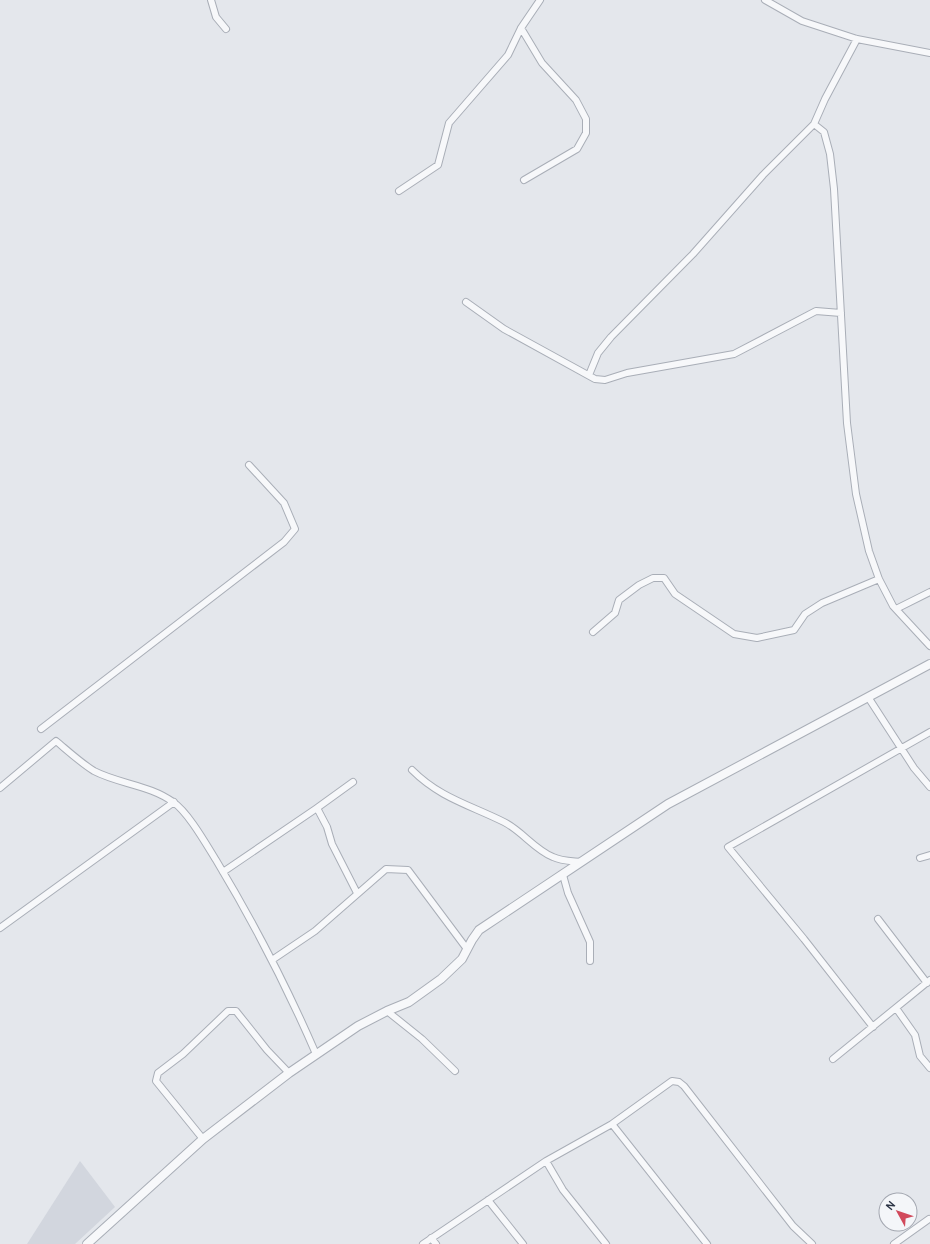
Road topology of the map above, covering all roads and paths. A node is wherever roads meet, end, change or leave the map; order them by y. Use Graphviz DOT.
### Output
graph roads {
  1 [pos="211,0"];
  2 [pos="540,0"];
  3 [pos="765,0"];
  4 [pos="521,28"];
  5 [pos="226,30"];
  6 [pos="856,39"];
  7 [pos="930,53"];
  8 [pos="814,124"];
  9 [pos="524,180"];
  10 [pos="399,192"];
  11 [pos="466,302"];
  12 [pos="841,313"];
  13 [pos="589,375"];
  14 [pos="249,465"];
  15 [pos="879,578"];
  16 [pos="930,592"];
  17 [pos="896,609"];
  18 [pos="593,632"];
  19 [pos="930,646"];
  20 [pos="930,664"];
  21 [pos="868,697"];
  22 [pos="41,729"];
  23 [pos="930,732"];
  24 [pos="901,749"];
  25 [pos="412,770"];
  26 [pos="353,782"];
  27 [pos="930,787"];
  28 [pos="0,788"];
  29 [pos="174,802"];
  30 [pos="316,808"];
  31 [pos="930,855"];
  32 [pos="920,858"];
  33 [pos="580,862"];
  34 [pos="223,872"];
  35 [pos="563,874"];
  36 [pos="357,893"];
  37 [pos="878,920"];
  38 [pos="0,928"];
  39 [pos="467,948"];
  40 [pos="272,960"];
  41 [pos="590,961"];
  42 [pos="929,981"];
  43 [pos="896,1008"];
  44 [pos="387,1010"];
  45 [pos="873,1027"];
  46 [pos="316,1054"];
  47 [pos="833,1059"];
  48 [pos="930,1068"];
  49 [pos="455,1071"];
  50 [pos="288,1073"];
  51 [pos="612,1124"];
  52 [pos="204,1139"];
  53 [pos="546,1161"];
  54 [pos="488,1200"];
  55 [pos="929,1219"];
  56 [pos="431,1238"];
  57 [pos="87,1244"];
  58 [pos="423,1244"];
  59 [pos="436,1244"];
  60 [pos="523,1244"];
  61 [pos="606,1244"];
  62 [pos="707,1244"];
  63 [pos="812,1244"];
  64 [pos="895,1244"];
  1 -- 5 [label="street"];
  2 -- 4 [label="street"];
  3 -- 6 [label="street"];
  4 -- 9 [label="street"];
  4 -- 10 [label="street"];
  6 -- 7 [label="street"];
  6 -- 8 [label="street"];
  8 -- 12 [label="street"];
  8 -- 13 [label="street"];
  11 -- 13 [label="street"];
  12 -- 13 [label="street"];
  12 -- 15 [label="street"];
  14 -- 22 [label="street"];
  15 -- 17 [label="street"];
  15 -- 18 [label="street"];
  16 -- 17 [label="street"];
  17 -- 19 [label="street"];
  20 -- 21 [label="street"];
  21 -- 24 [label="street"];
  21 -- 33 [label="street"];
  23 -- 24 [label="street"];
  24 -- 27 [label="street"];
  24 -- 45 [label="street"];
  25 -- 33 [label="street"];
  26 -- 30 [label="street"];
  28 -- 29 [label="street"];
  29 -- 34 [label="street"];
  29 -- 38 [label="street"];
  30 -- 34 [label="street"];
  30 -- 36 [label="street"];
  31 -- 32 [label="street"];
  33 -- 35 [label="street"];
  34 -- 40 [label="street"];
  35 -- 39 [label="street"];
  35 -- 41 [label="street"];
  36 -- 39 [label="street"];
  36 -- 40 [label="street"];
  37 -- 42 [label="street"];
  39 -- 44 [label="street"];
  40 -- 46 [label="street"];
  42 -- 43 [label="street"];
  43 -- 45 [label="street"];
  43 -- 48 [label="street"];
  44 -- 46 [label="street"];
  44 -- 49 [label="street"];
  45 -- 47 [label="street"];
  46 -- 50 [label="street"];
  50 -- 52 [label="street"];
  50 -- 52 [label="street"];
  51 -- 53 [label="street"];
  51 -- 62 [label="street"];
  51 -- 63 [label="street"];
  52 -- 57 [label="street"];
  53 -- 54 [label="street"];
  53 -- 61 [label="street"];
  54 -- 56 [label="street"];
  54 -- 60 [label="street"];
  55 -- 64 [label="street"];
  56 -- 58 [label="street"];
  56 -- 59 [label="street"];
}
